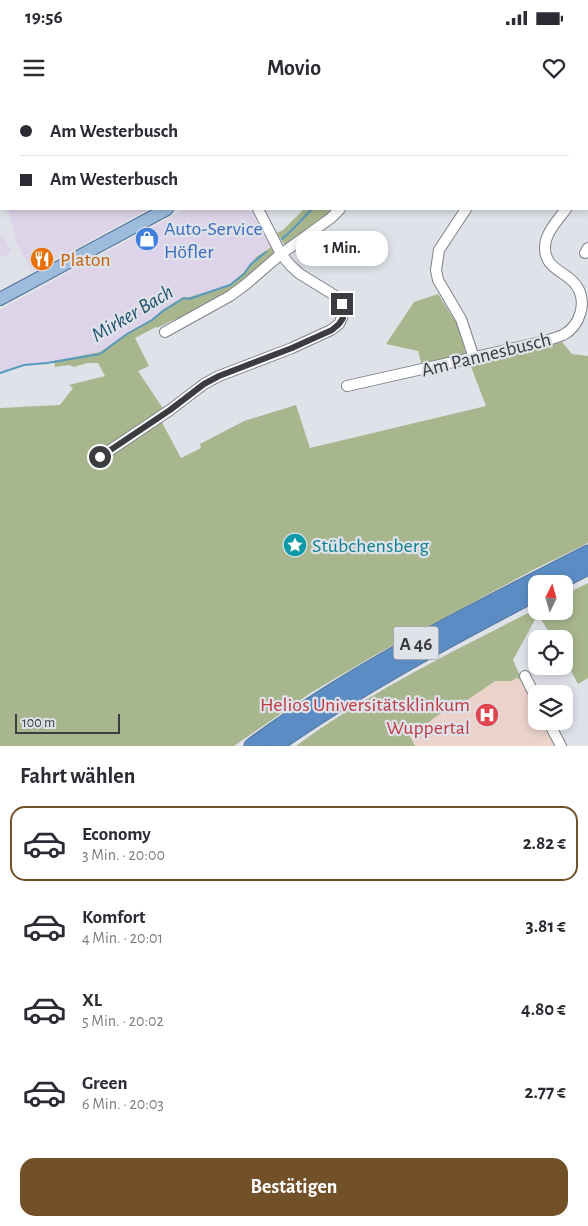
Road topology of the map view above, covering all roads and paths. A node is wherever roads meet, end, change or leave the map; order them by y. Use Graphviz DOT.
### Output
graph roads {
  1 [pos="165,210"];
  2 [pos="259,210"];
  3 [pos="339,210"];
  4 [pos="465,210"];
  5 [pos="565,210"];
  6 [pos="281,254"];
  7 [pos="0,299"];
  8 [pos="585,302"];
  9 [pos="165,332"];
  10 [pos="474,358"];
  11 [pos="347,386"];
  12 [pos="100,457"];
  13 [pos="588,553"];
  14 [pos="588,568"];
  15 [pos="573,575"];
  16 [pos="528,597"];
  17 [pos="524,676"];
  18 [pos="529,685"];
  19 [pos="553,730"];
  20 [pos="252,746"];
  21 [pos="274,746"];
  22 [pos="561,746"];
  1 -- 7 [label="main road"];
  2 -- 6 [label="street"];
  3 -- 6 [label="street"];
  4 -- 10 [label="street"];
  5 -- 8 [label="street, Am Pannesbusch"];
  6 -- 9 [label="street"];
  6 -- 12 [label="street"];
  8 -- 10 [label="street, Am Pannesbusch"];
  10 -- 11 [label="street, Am Pannesbusch"];
  13 -- 20 [label="highway, A 46"];
  14 -- 15 [label="highway"];
  16 -- 21 [label="highway, A 46"];
  17 -- 18 [label="street"];
  19 -- 22 [label="street"];
}
